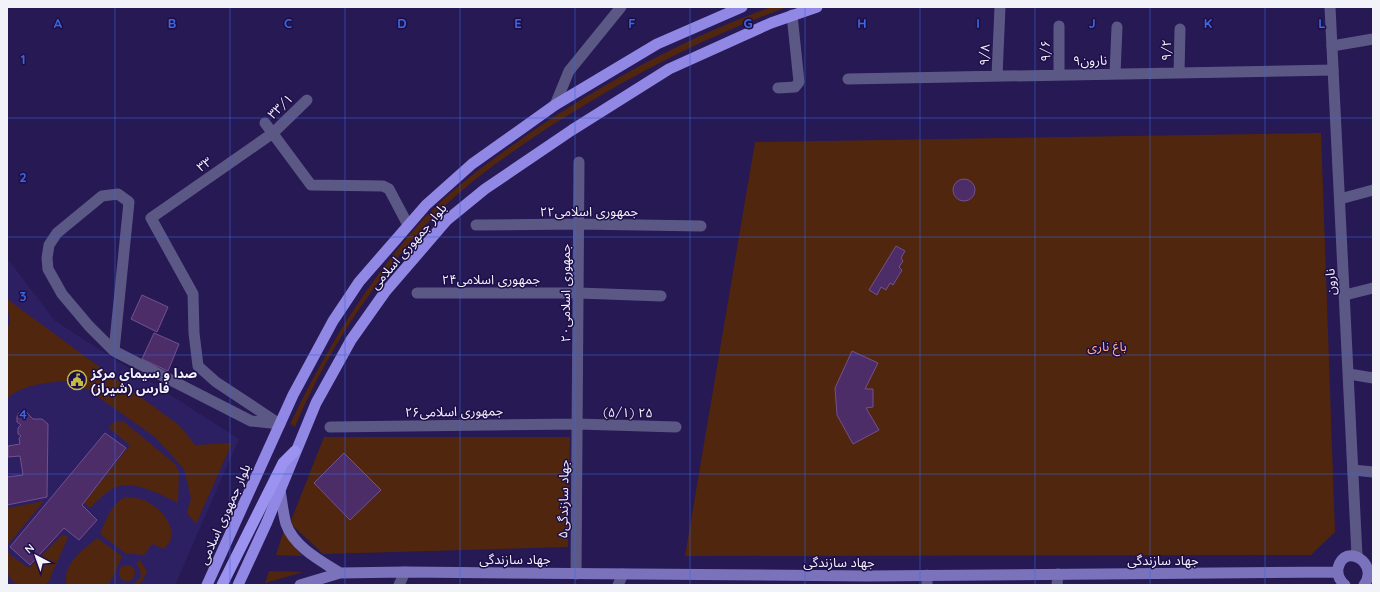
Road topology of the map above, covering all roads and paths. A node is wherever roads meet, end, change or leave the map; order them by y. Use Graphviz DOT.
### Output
graph roads {
  1 [pos="621,7"];
  2 [pos="742,7"];
  3 [pos="817,7"];
  4 [pos="1330,7"];
  5 [pos="1000,9"];
  6 [pos="792,15"];
  7 [pos="1059,26"];
  8 [pos="1117,27"];
  9 [pos="1180,28"];
  10 [pos="1373,39"];
  11 [pos="1332,46"];
  12 [pos="1333,70"];
  13 [pos="1179,72"];
  14 [pos="1115,74"];
  15 [pos="1059,75"];
  16 [pos="997,76"];
  17 [pos="848,79"];
  18 [pos="778,88"];
  19 [pos="307,100"];
  20 [pos="555,105"];
  21 [pos="265,123"];
  22 [pos="273,133"];
  23 [pos="579,162"];
  24 [pos="1373,190"];
  25 [pos="1340,199"];
  26 [pos="579,224"];
  27 [pos="408,225"];
  28 [pos="476,225"];
  29 [pos="701,226"];
  30 [pos="1373,288"];
  31 [pos="417,293"];
  32 [pos="579,293"];
  33 [pos="1345,295"];
  34 [pos="661,296"];
  35 [pos="114,351"];
  36 [pos="1349,374"];
  37 [pos="1373,378"];
  38 [pos="280,424"];
  39 [pos="578,424"];
  40 [pos="330,427"];
  41 [pos="676,427"];
  42 [pos="295,451"];
  43 [pos="1354,470"];
  44 [pos="1373,472"];
  45 [pos="280,490"];
  46 [pos="1358,556"];
  47 [pos="1372,571"];
  48 [pos="405,572"];
  49 [pos="1338,572"];
  50 [pos="340,574"];
  51 [pos="576,574"];
  52 [pos="623,574"];
  53 [pos="867,580"];
  54 [pos="927,580"];
  55 [pos="1057,580"];
  56 [pos="207,585"];
  57 [pos="222,585"];
  58 [pos="238,585"];
  59 [pos="300,585"];
  60 [pos="399,585"];
  61 [pos="618,585"];
  62 [pos="1345,585"];
  63 [pos="1364,585"];
  1 -- 20 [label="street"];
  2 -- 20 [label="main road, بلوار جمهوری اسلامی"];
  3 -- 6 [label="main road, بلوار جمهوری اسلامی"];
  4 -- 11 [label="street, نارون"];
  5 -- 16 [label="street, ۹/۸"];
  6 -- 18 [label="street"];
  6 -- 42 [label="main road, بلوار جمهوری اسلامی"];
  7 -- 15 [label="street, ۹/۶"];
  8 -- 14 [label="street"];
  9 -- 13 [label="street, ۹/۲"];
  10 -- 11 [label="street"];
  11 -- 12 [label="street, نارون"];
  12 -- 13 [label="street, نارون۹"];
  12 -- 25 [label="street, نارون"];
  13 -- 14 [label="street, نارون۹"];
  14 -- 15 [label="street, نارون۹"];
  15 -- 16 [label="street, نارون۹"];
  16 -- 17 [label="street, نارون۹"];
  19 -- 22 [label="street, ۳۳/۱"];
  20 -- 27 [label="main road, بلوار جمهوری اسلامی"];
  21 -- 22 [label="street"];
  22 -- 27 [label="street"];
  22 -- 38 [label="street, ۳۳"];
  23 -- 26 [label="street, جمهوری اسلامی۲۰"];
  24 -- 25 [label="street"];
  25 -- 33 [label="street, نارون"];
  26 -- 28 [label="street, جمهوری اسلامی۲۲"];
  26 -- 29 [label="street, جمهوری اسلامی۲۲"];
  26 -- 32 [label="street, جمهوری اسلامی۲۰"];
  27 -- 38 [label="main road, بلوار جمهوری اسلامی"];
  30 -- 33 [label="street"];
  31 -- 32 [label="street, جمهوری اسلامی۲۴"];
  32 -- 34 [label="street, جمهوری اسلامی۲۴"];
  32 -- 39 [label="street, جمهوری اسلامی۲۰"];
  33 -- 36 [label="street, نارون"];
  35 -- 35 [label="street"];
  35 -- 38 [label="street"];
  36 -- 37 [label="street"];
  36 -- 43 [label="street, نارون"];
  38 -- 56 [label="main road, بلوار جمهوری اسلامی"];
  39 -- 40 [label="street, جمهوری اسلامی۲۶"];
  39 -- 41 [label="street, (۵/۱) ۲۵"];
  39 -- 51 [label="street, جهاد سازندگی۵"];
  42 -- 45 [label="main road, بلوار جمهوری اسلامی"];
  42 -- 57 [label="highway"];
  43 -- 44 [label="street"];
  43 -- 46 [label="street, نارون"];
  45 -- 50 [label="main road"];
  45 -- 58 [label="main road, بلوار جمهوری اسلامی"];
  46 -- 47 [label="main road"];
  46 -- 49 [label="main road"];
  47 -- 63 [label="main road"];
  48 -- 50 [label="main road, جهاد سازندگی"];
  48 -- 51 [label="main road, جهاد سازندگی"];
  48 -- 60 [label="street"];
  49 -- 55 [label="main road, جهاد سازندگی"];
  49 -- 62 [label="main road"];
  50 -- 59 [label="main road, جهاد سازندگی"];
  51 -- 52 [label="main road, جهاد سازندگی"];
  52 -- 53 [label="main road, جهاد سازندگی"];
  52 -- 61 [label="street"];
  53 -- 54 [label="main road, جهاد سازندگی"];
  54 -- 55 [label="main road, جهاد سازندگی"];
}
